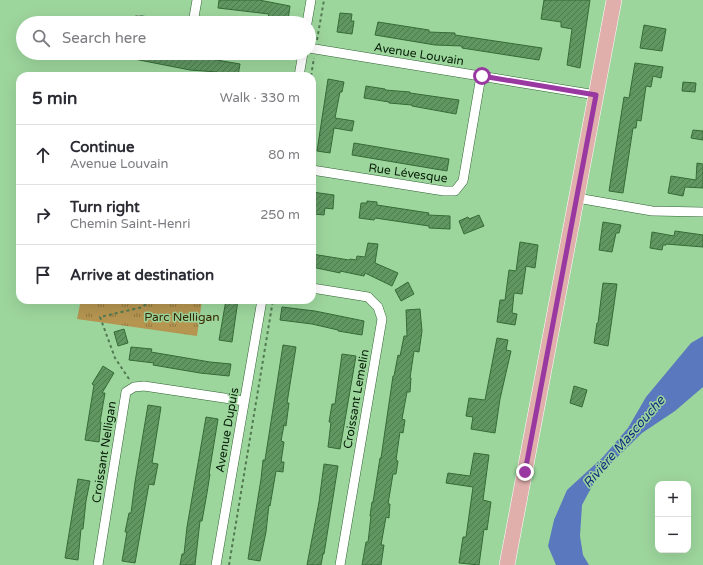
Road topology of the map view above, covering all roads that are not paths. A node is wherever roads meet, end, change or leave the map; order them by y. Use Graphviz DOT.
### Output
graph roads {
  1 [pos="197,0"];
  2 [pos="311,0"];
  3 [pos="614,0"];
  4 [pos="194,16"];
  5 [pos="309,16"];
  6 [pos="316,49"];
  7 [pos="302,60"];
  8 [pos="300,72"];
  9 [pos="482,76"];
  10 [pos="596,95"];
  11 [pos="316,171"];
  12 [pos="577,198"];
  13 [pos="703,212"];
  14 [pos="316,289"];
  15 [pos="261,304"];
  16 [pos="244,401"];
  17 [pos="98,565"];
  18 [pos="216,565"];
  19 [pos="340,565"];
  20 [pos="507,565"];
  1 -- 4 [label="street"];
  2 -- 5 [label="street"];
  3 -- 10 [label="main road"];
  6 -- 9 [label="street, Avenue Louvain"];
  7 -- 8 [label="street"];
  9 -- 10 [label="street, Avenue Louvain"];
  9 -- 11 [label="street, Rue Lévesque"];
  10 -- 12 [label="main road"];
  12 -- 13 [label="street"];
  12 -- 20 [label="main road"];
  14 -- 19 [label="street, Croissant Lemelin"];
  15 -- 16 [label="street, Avenue Dupuis"];
  16 -- 17 [label="street, Croissant Nelligan"];
  16 -- 18 [label="street, Avenue Dupuis"];
}
